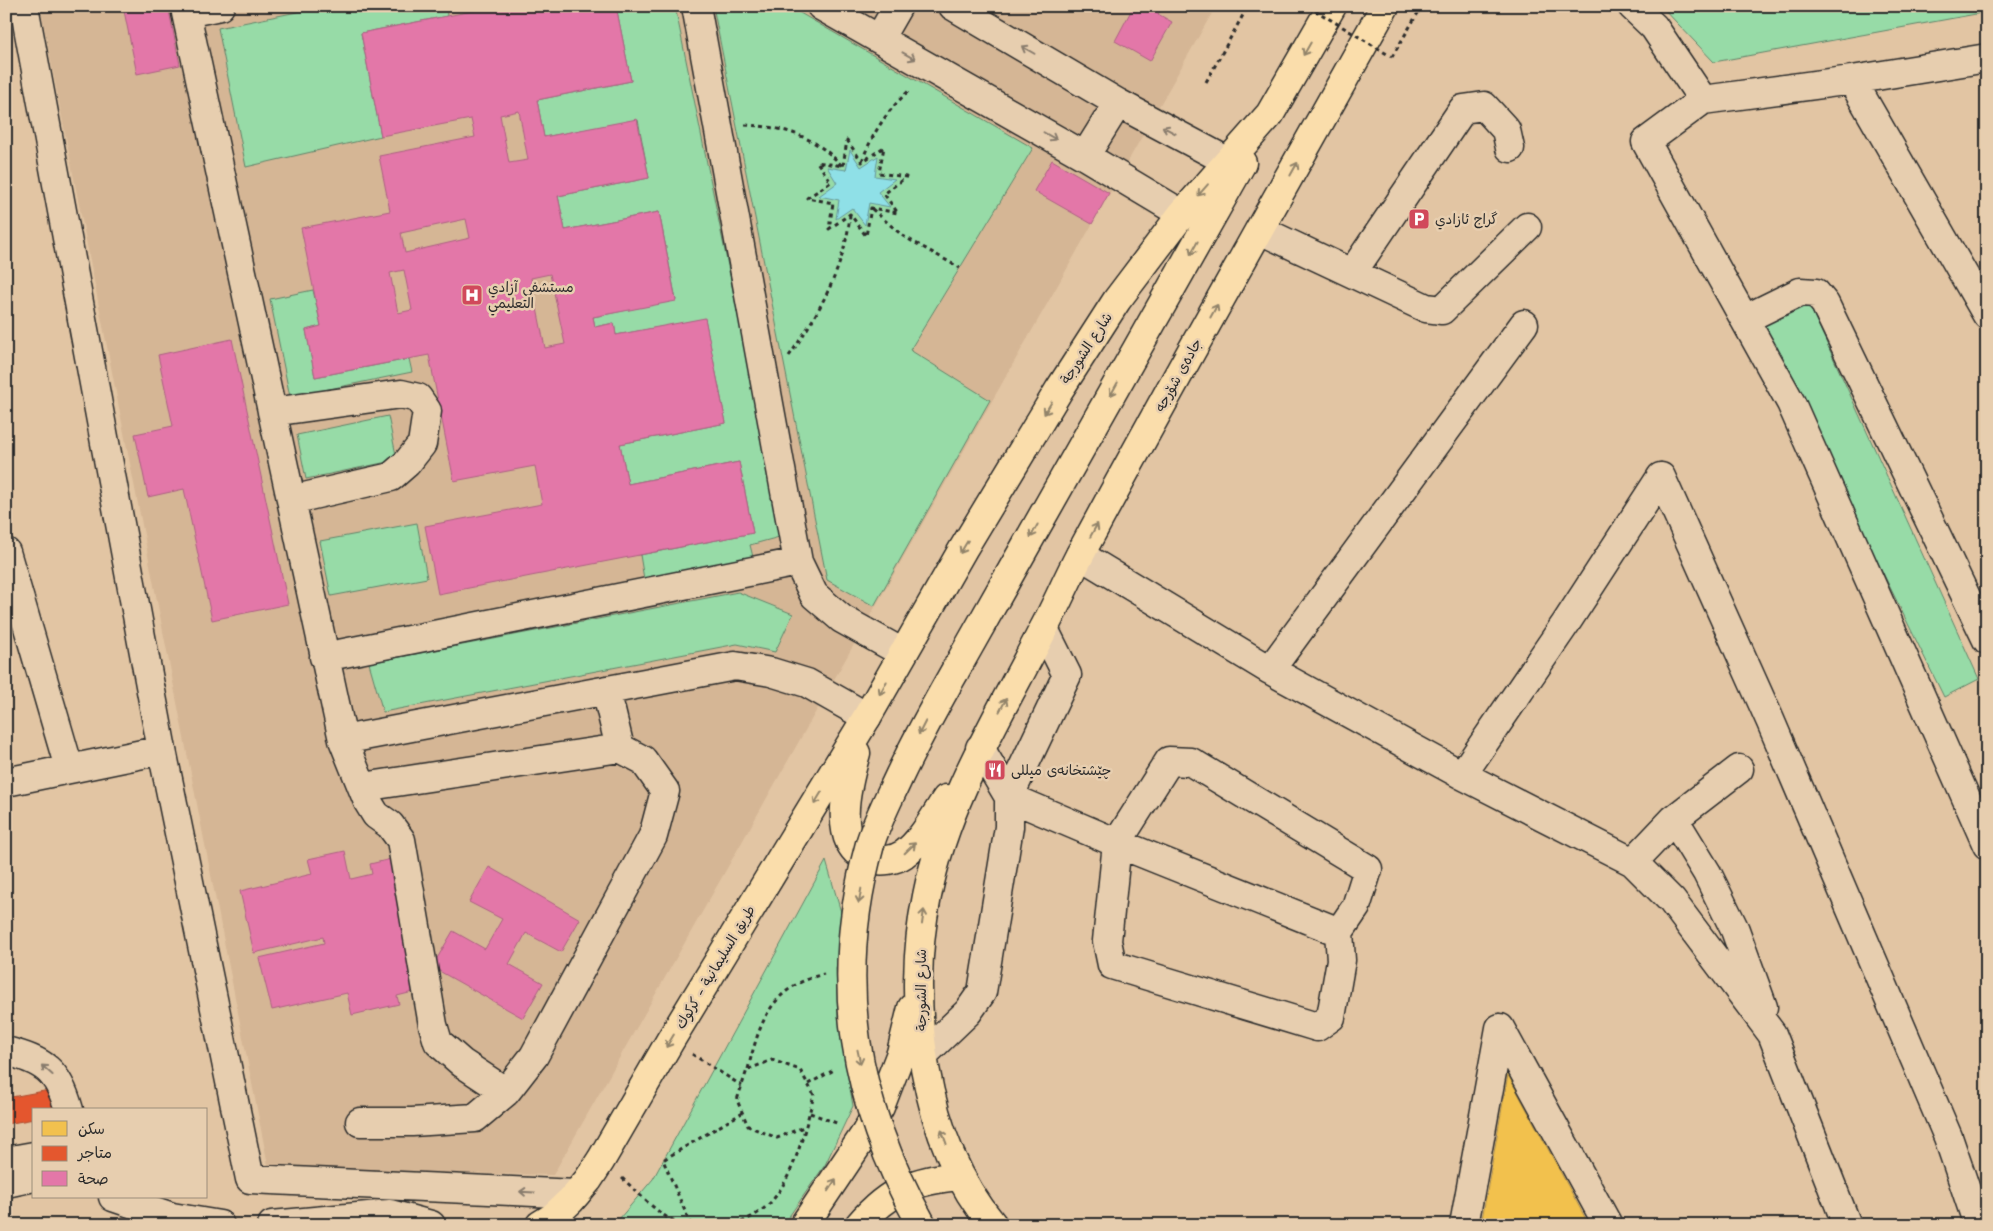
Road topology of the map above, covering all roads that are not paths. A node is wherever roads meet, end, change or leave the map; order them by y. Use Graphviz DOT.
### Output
graph roads {
  1 [pos="24,6"];
  2 [pos="220,6"];
  3 [pos="696,6"];
  4 [pos="821,6"];
  5 [pos="898,6"];
  6 [pos="1332,6"];
  7 [pos="1385,6"];
  8 [pos="1632,6"];
  9 [pos="957,7"];
  10 [pos="186,10"];
  11 [pos="879,39"];
  12 [pos="1987,58"];
  13 [pos="1852,80"];
  14 [pos="1703,100"];
  15 [pos="1118,103"];
  16 [pos="1270,114"];
  17 [pos="1510,148"];
  18 [pos="1085,156"];
  19 [pos="1228,161"];
  20 [pos="1182,214"];
  21 [pos="1526,227"];
  22 [pos="1260,230"];
  23 [pos="1352,273"];
  24 [pos="1987,314"];
  25 [pos="1745,319"];
  26 [pos="1524,324"];
  27 [pos="272,412"];
  28 [pos="291,500"];
  29 [pos="6,552"];
  30 [pos="1080,555"];
  31 [pos="798,562"];
  32 [pos="1044,629"];
  33 [pos="1987,640"];
  34 [pos="903,652"];
  35 [pos="324,657"];
  36 [pos="1270,670"];
  37 [pos="606,690"];
  38 [pos="869,714"];
  39 [pos="343,740"];
  40 [pos="620,748"];
  41 [pos="980,748"];
  42 [pos="162,750"];
  43 [pos="69,768"];
  44 [pos="1739,769"];
  45 [pos="1462,775"];
  46 [pos="6,782"];
  47 [pos="363,787"];
  48 [pos="1009,797"];
  49 [pos="1674,819"];
  50 [pos="1117,843"];
  51 [pos="1987,845"];
  52 [pos="1633,862"];
  53 [pos="1339,932"];
  54 [pos="919,983"];
  55 [pos="1772,1034"];
  56 [pos="6,1051"];
  57 [pos="924,1054"];
  58 [pos="506,1092"];
  59 [pos="68,1108"];
  60 [pos="360,1122"];
  61 [pos="32,1156"];
  62 [pos="6,1161"];
  63 [pos="960,1176"];
  64 [pos="32,1177"];
  65 [pos="6,1183"];
  66 [pos="390,1186"];
  67 [pos="576,1194"];
  68 [pos="116,1198"];
  69 [pos="390,1214"];
  70 [pos="546,1221"];
  71 [pos="220,1225"];
  72 [pos="272,1225"];
  73 [pos="431,1225"];
  74 [pos="804,1225"];
  75 [pos="860,1225"];
  76 [pos="922,1225"];
  77 [pos="993,1225"];
  78 [pos="1464,1225"];
  79 [pos="1608,1225"];
  80 [pos="1846,1225"];
  81 [pos="1978,1225"];
  1 -- 42 [label="street"];
  2 -- 10 [label="street"];
  3 -- 31 [label="street"];
  4 -- 11 [label="street"];
  5 -- 11 [label="street"];
  6 -- 16 [label="main road, شارع الشورجة, one-way"];
  22 -- 7 [label="main road, جادەی شۆرجە, one-way"];
  8 -- 14 [label="street"];
  15 -- 9 [label="street, one-way"];
  10 -- 27 [label="street"];
  11 -- 18 [label="street, one-way"];
  12 -- 13 [label="street"];
  13 -- 14 [label="street"];
  13 -- 24 [label="street"];
  14 -- 25 [label="street"];
  15 -- 18 [label="street"];
  19 -- 15 [label="street, one-way"];
  16 -- 19 [label="main road, شارع الشورجة"];
  16 -- 76 [label="main road, one-way, bridge"];
  17 -- 23 [label="street"];
  18 -- 20 [label="street"];
  19 -- 20 [label="main road, شارع الشورجة, one-way"];
  20 -- 34 [label="main road, شارع الشورجة, one-way"];
  21 -- 23 [label="street"];
  22 -- 23 [label="street"];
  30 -- 22 [label="main road, جادەی شۆرجە, one-way"];
  25 -- 33 [label="street"];
  25 -- 51 [label="street"];
  26 -- 36 [label="street"];
  27 -- 28 [label="street"];
  27 -- 28 [label="street"];
  28 -- 35 [label="street"];
  29 -- 43 [label="street"];
  30 -- 32 [label="main road, جادەی شۆرجە"];
  30 -- 36 [label="street"];
  31 -- 34 [label="street"];
  31 -- 35 [label="street"];
  41 -- 32 [label="main road, جادەی شۆرجە, one-way"];
  32 -- 48 [label="street"];
  34 -- 38 [label="main road, شارع الشورجة, one-way"];
  35 -- 39 [label="street"];
  36 -- 45 [label="street"];
  37 -- 38 [label="street"];
  37 -- 39 [label="street"];
  37 -- 40 [label="street"];
  38 -- 41 [label="main road, one-way"];
  38 -- 67 [label="main road, طريق السليمانية - كركوك, one-way"];
  39 -- 47 [label="street"];
  40 -- 47 [label="street"];
  40 -- 58 [label="street"];
  41 -- 48 [label="street"];
  54 -- 41 [label="main road, شارع الشورجة, one-way"];
  42 -- 43 [label="street"];
  42 -- 66 [label="street"];
  43 -- 46 [label="street"];
  44 -- 49 [label="street"];
  45 -- 52 [label="street"];
  45 -- 81 [label="street"];
  47 -- 58 [label="street"];
  48 -- 50 [label="street"];
  48 -- 57 [label="street"];
  49 -- 52 [label="street"];
  49 -- 55 [label="street"];
  50 -- 53 [label="street"];
  50 -- 53 [label="street"];
  50 -- 53 [label="street"];
  52 -- 55 [label="street"];
  54 -- 57 [label="main road, شارع الشورجة"];
  74 -- 54 [label="main road, one-way"];
  55 -- 80 [label="street"];
  59 -- 56 [label="street, one-way"];
  63 -- 57 [label="main road, شارع الشورجة, one-way"];
  58 -- 60 [label="street"];
  61 -- 62 [label="street"];
  63 -- 75 [label="main road"];
  63 -- 77 [label="main road, شارع الشورجة"];
  64 -- 65 [label="street"];
  67 -- 66 [label="street, one-way"];
  66 -- 69 [label="street"];
  67 -- 70 [label="main road, طريق السليمانية - كركوك"];
  68 -- 71 [label="street"];
  69 -- 72 [label="street"];
  69 -- 73 [label="street"];
  78 -- 79 [label="street"];
}
